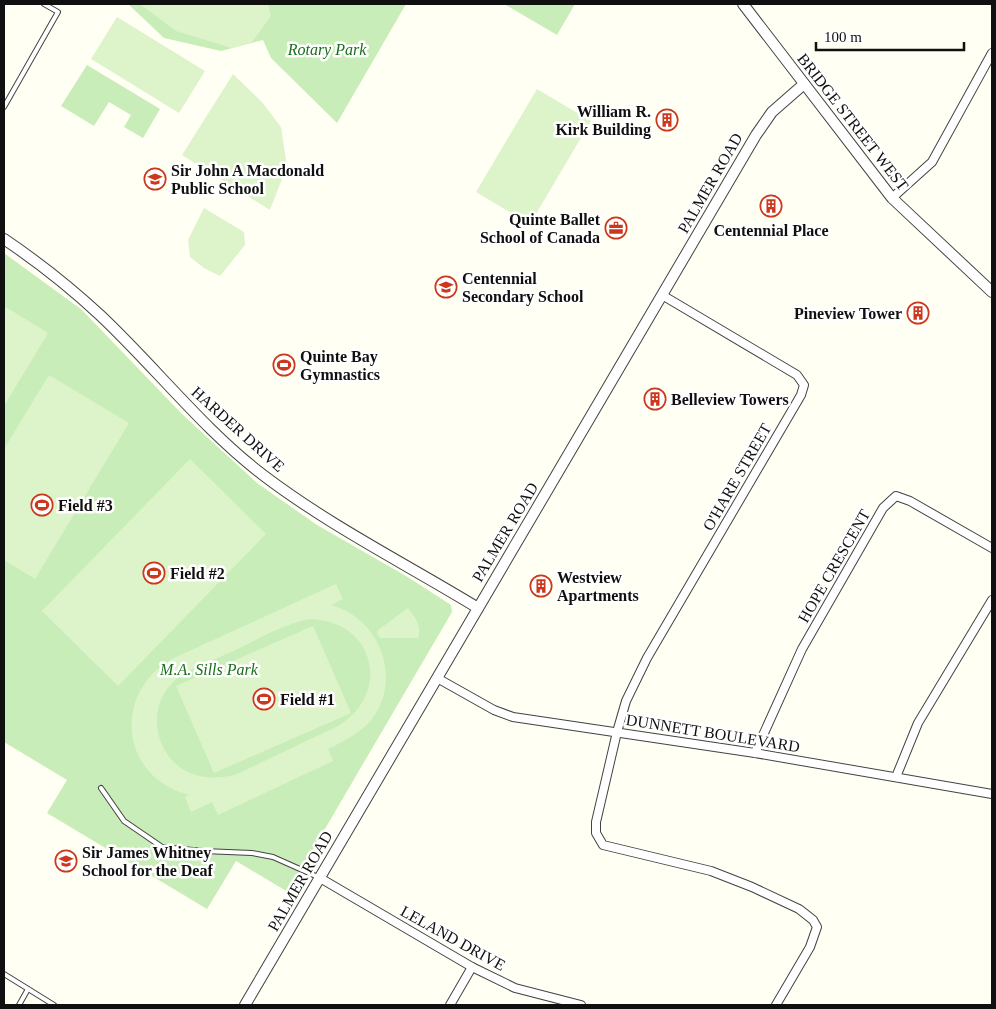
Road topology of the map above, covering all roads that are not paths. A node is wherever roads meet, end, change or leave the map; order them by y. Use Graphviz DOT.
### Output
graph roads {
  1 [pos="44,4"];
  2 [pos="743,4"];
  3 [pos="992,53"];
  4 [pos="804,84"];
  5 [pos="4,107"];
  6 [pos="892,198"];
  7 [pos="4,239"];
  8 [pos="992,292"];
  9 [pos="662,295"];
  10 [pos="992,548"];
  11 [pos="992,600"];
  12 [pos="478,608"];
  13 [pos="437,678"];
  14 [pos="617,732"];
  15 [pos="755,753"];
  16 [pos="896,778"];
  17 [pos="101,788"];
  18 [pos="992,794"];
  19 [pos="320,878"];
  20 [pos="472,967"];
  21 [pos="4,974"];
  22 [pos="28,989"];
  23 [pos="19,1005"];
  24 [pos="54,1005"];
  25 [pos="245,1005"];
  26 [pos="450,1005"];
  27 [pos="581,1005"];
  28 [pos="776,1005"];
  1 -- 5 [label="lane"];
  2 -- 4 [label="street, BRIDGE STREET WEST"];
  3 -- 6 [label="street"];
  4 -- 6 [label="street, BRIDGE STREET WEST"];
  4 -- 9 [label="street, PALMER ROAD"];
  6 -- 8 [label="street, BRIDGE STREET WEST"];
  7 -- 12 [label="street, HARDER DRIVE"];
  9 -- 12 [label="street, PALMER ROAD"];
  9 -- 14 [label="street, O'HARE STREET"];
  10 -- 15 [label="street, HOPE CRESCENT"];
  11 -- 16 [label="street"];
  12 -- 13 [label="street, PALMER ROAD"];
  13 -- 14 [label="street, DUNNETT BOULEVARD"];
  13 -- 19 [label="street, PALMER ROAD"];
  14 -- 15 [label="street, DUNNETT BOULEVARD"];
  14 -- 28 [label="street"];
  15 -- 16 [label="street, DUNNETT BOULEVARD"];
  16 -- 18 [label="street, DUNNETT BOULEVARD"];
  17 -- 19 [label="lane"];
  19 -- 20 [label="street, LELAND DRIVE"];
  19 -- 25 [label="street, PALMER ROAD"];
  20 -- 26 [label="street"];
  20 -- 27 [label="street, LELAND DRIVE"];
  21 -- 22 [label="lane"];
  22 -- 23 [label="lane"];
  22 -- 24 [label="lane"];
}
